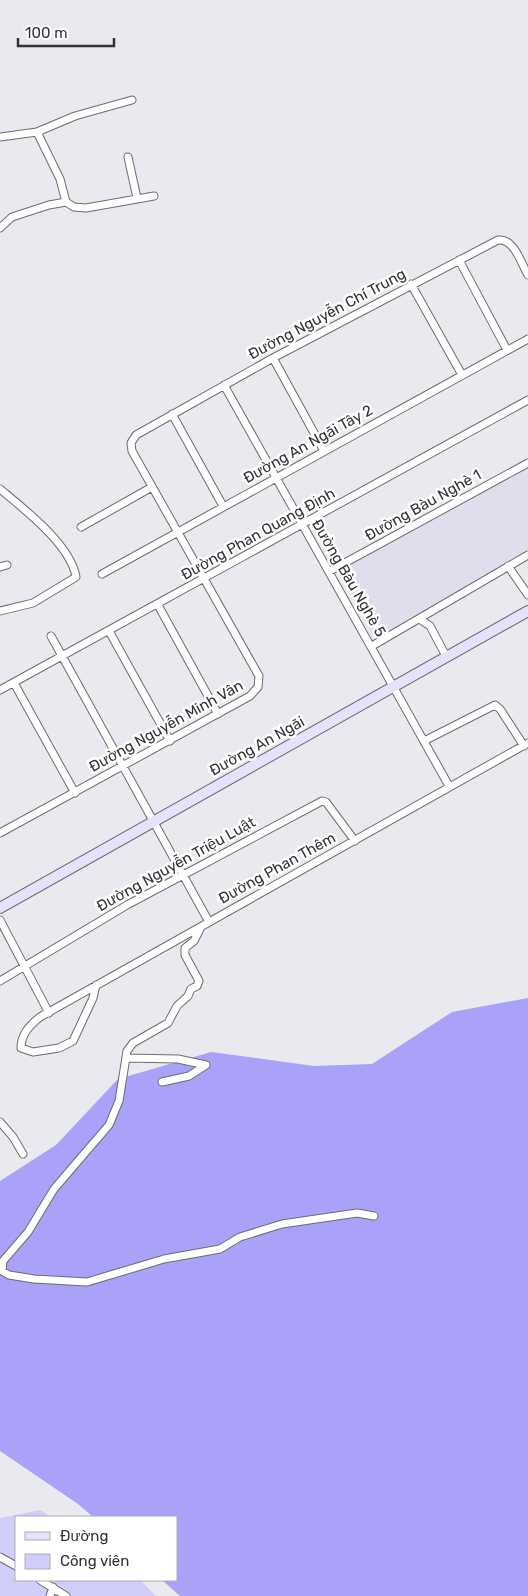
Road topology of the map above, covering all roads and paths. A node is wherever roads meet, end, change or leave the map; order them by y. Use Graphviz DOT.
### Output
graph roads {
  1 [pos="132,100"];
  2 [pos="37,132"];
  3 [pos="0,136"];
  4 [pos="128,157"];
  5 [pos="154,196"];
  6 [pos="137,198"];
  7 [pos="66,202"];
  8 [pos="0,228"];
  9 [pos="459,260"];
  10 [pos="528,275"];
  11 [pos="411,284"];
  12 [pos="528,339"];
  13 [pos="507,350"];
  14 [pos="272,358"];
  15 [pos="462,375"];
  16 [pos="224,385"];
  17 [pos="528,400"];
  18 [pos="172,414"];
  19 [pos="131,443"];
  20 [pos="324,451"];
  21 [pos="528,463"];
  22 [pos="276,478"];
  23 [pos="152,487"];
  24 [pos="0,489"];
  25 [pos="223,506"];
  26 [pos="303,525"];
  27 [pos="81,527"];
  28 [pos="177,533"];
  29 [pos="528,555"];
  30 [pos="508,566"];
  31 [pos="330,572"];
  32 [pos="102,574"];
  33 [pos="204,579"];
  34 [pos="528,594"];
  35 [pos="158,605"];
  36 [pos="0,611"];
  37 [pos="528,611"];
  38 [pos="421,620"];
  39 [pos="109,631"];
  40 [pos="51,636"];
  41 [pos="372,646"];
  42 [pos="446,656"];
  43 [pos="62,657"];
  44 [pos="14,683"];
  45 [pos="394,686"];
  46 [pos="0,690"];
  47 [pos="218,714"];
  48 [pos="170,740"];
  49 [pos="424,741"];
  50 [pos="526,745"];
  51 [pos="124,766"];
  52 [pos="449,786"];
  53 [pos="75,793"];
  54 [pos="155,821"];
  55 [pos="0,833"];
  56 [pos="355,841"];
  57 [pos="184,875"];
  58 [pos="0,908"];
  59 [pos="0,920"];
  60 [pos="209,922"];
  61 [pos="200,929"];
  62 [pos="25,966"];
  63 [pos="0,981"];
  64 [pos="96,985"];
  65 [pos="49,1013"];
  66 [pos="126,1058"];
  67 [pos="162,1082"];
  68 [pos="0,1122"];
  69 [pos="23,1154"];
  70 [pos="374,1216"];
  71 [pos="0,1557"];
  72 [pos="15,1565"];
  73 [pos="42,1581"];
  74 [pos="53,1587"];
  75 [pos="50,1596"];
  76 [pos="66,1596"];
  1 -- 2 [label="street"];
  2 -- 3 [label="street"];
  2 -- 7 [label="street"];
  4 -- 6 [label="street"];
  5 -- 6 [label="street"];
  6 -- 7 [label="street"];
  7 -- 8 [label="street"];
  9 -- 10 [label="street, Đường Nguyễn Chí Trung"];
  9 -- 11 [label="street, Đường Nguyễn Chí Trung"];
  9 -- 13 [label="street"];
  11 -- 14 [label="street, Đường Nguyễn Chí Trung"];
  11 -- 15 [label="street"];
  12 -- 13 [label="street, Đường An Ngãi Tây 2"];
  13 -- 15 [label="street, Đường An Ngãi Tây 2"];
  14 -- 16 [label="street, Đường Nguyễn Chí Trung"];
  14 -- 20 [label="street"];
  15 -- 20 [label="street, Đường An Ngãi Tây 2"];
  16 -- 18 [label="street, Đường Nguyễn Chí Trung"];
  16 -- 22 [label="street, Đường Bàu Nghè 5"];
  17 -- 26 [label="street, Đường Phan Quang Định"];
  18 -- 19 [label="street, Đường Nguyễn Chí Trung"];
  18 -- 25 [label="street"];
  19 -- 23 [label="street, Đường Nguyễn Minh Vân"];
  20 -- 22 [label="street, Đường An Ngãi Tây 2"];
  21 -- 31 [label="street, Đường Bàu Nghè 1"];
  22 -- 25 [label="street, Đường An Ngãi Tây 2"];
  22 -- 26 [label="street, Đường Bàu Nghè 5"];
  23 -- 27 [label="street"];
  23 -- 28 [label="street, Đường Nguyễn Minh Vân"];
  24 -- 36 [label="street"];
  25 -- 28 [label="street, Đường An Ngãi Tây 2"];
  26 -- 31 [label="street, Đường Bàu Nghè 5"];
  26 -- 33 [label="street, Đường Phan Quang Định"];
  28 -- 32 [label="street, Đường An Ngãi Tây 2"];
  28 -- 33 [label="street, Đường Nguyễn Minh Vân"];
  29 -- 30 [label="street"];
  30 -- 34 [label="street"];
  30 -- 38 [label="street"];
  31 -- 41 [label="street, Đường Bàu Nghè 5"];
  33 -- 35 [label="street, Đường Phan Quang Định"];
  33 -- 47 [label="street, Đường Nguyễn Minh Vân"];
  35 -- 39 [label="street, Đường Phan Quang Định"];
  35 -- 47 [label="street"];
  37 -- 42 [label="main road, Đường An Ngãi"];
  38 -- 41 [label="street"];
  38 -- 42 [label="street"];
  39 -- 43 [label="street, Đường Phan Quang Định"];
  39 -- 48 [label="street"];
  40 -- 43 [label="street"];
  41 -- 45 [label="street, Đường Bàu Nghè 5"];
  42 -- 45 [label="main road, Đường An Ngãi"];
  43 -- 44 [label="street, Đường Phan Quang Định"];
  43 -- 51 [label="street"];
  44 -- 46 [label="street, Đường Phan Quang Định"];
  44 -- 53 [label="street"];
  45 -- 49 [label="street, Đường Bàu Nghè 5"];
  45 -- 54 [label="main road, Đường An Ngãi"];
  47 -- 48 [label="street, Đường Nguyễn Minh Vân"];
  48 -- 51 [label="street, Đường Nguyễn Minh Vân"];
  49 -- 50 [label="street"];
  49 -- 52 [label="street, Đường Bàu Nghè 5"];
  50 -- 52 [label="street, Đường Phan Thêm"];
  51 -- 53 [label="street, Đường Nguyễn Minh Vân"];
  51 -- 54 [label="street"];
  52 -- 56 [label="street, Đường Phan Thêm"];
  53 -- 55 [label="street, Đường Nguyễn Minh Vân"];
  54 -- 57 [label="street"];
  54 -- 58 [label="main road, Đường An Ngãi"];
  56 -- 57 [label="street, Đường Nguyễn Triệu Luật"];
  56 -- 60 [label="street, Đường Phan Thêm"];
  57 -- 60 [label="street"];
  57 -- 62 [label="street, Đường Nguyễn Triệu Luật"];
  59 -- 62 [label="street"];
  60 -- 61 [label="street, Đường Phan Thêm"];
  61 -- 64 [label="street, Đường Phan Thêm"];
  61 -- 66 [label="street"];
  62 -- 63 [label="street, Đường Nguyễn Triệu Luật"];
  62 -- 65 [label="street"];
  64 -- 65 [label="street, Đường Phan Thêm"];
  64 -- 65 [label="street, Đường Phan Thêm"];
  66 -- 67 [label="street"];
  66 -- 70 [label="street"];
  68 -- 69 [label="street"];
  71 -- 72 [label="street"];
  73 -- 74 [label="street"];
  74 -- 75 [label="street"];
  74 -- 76 [label="street"];
}
